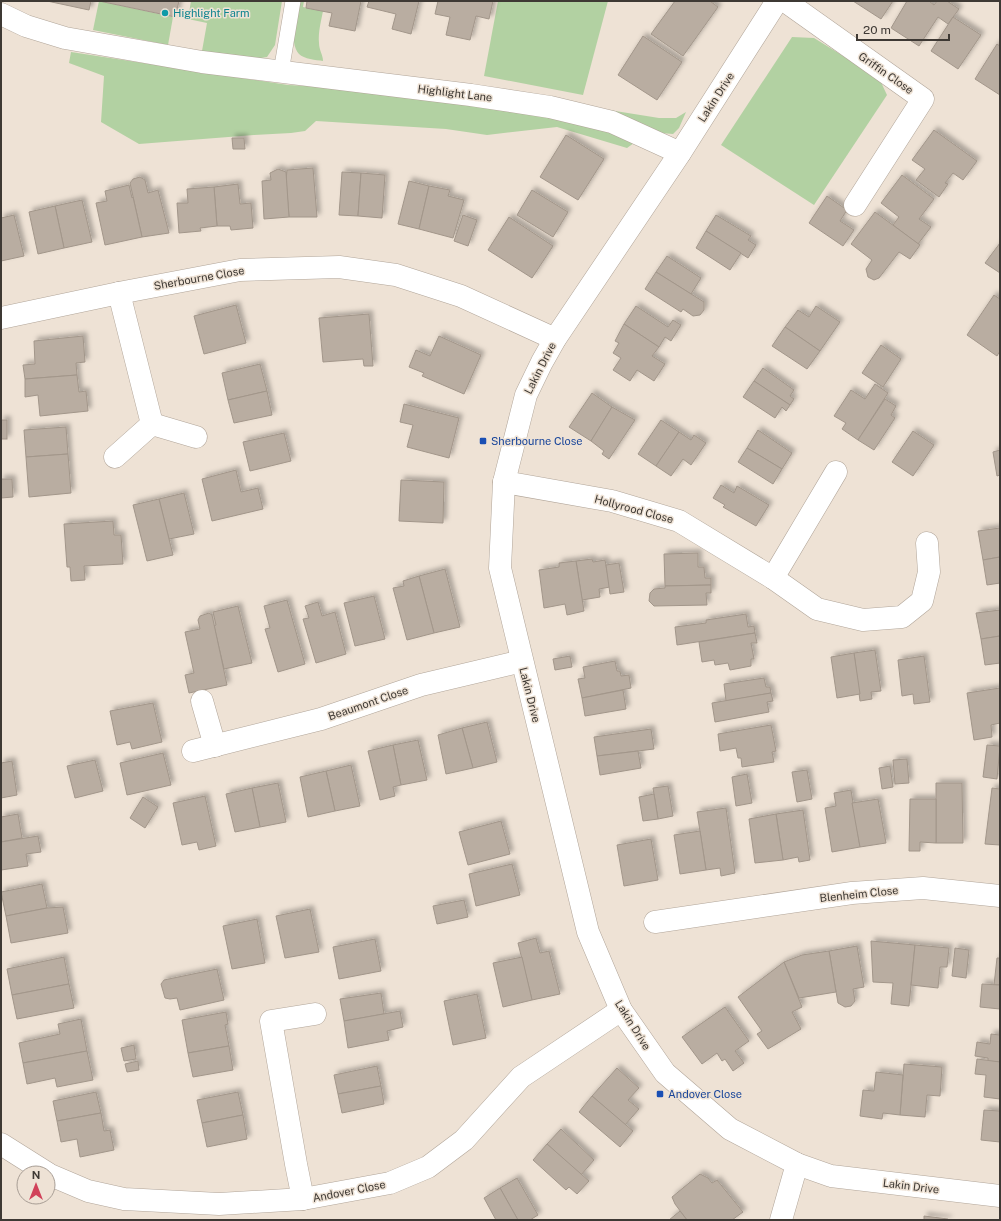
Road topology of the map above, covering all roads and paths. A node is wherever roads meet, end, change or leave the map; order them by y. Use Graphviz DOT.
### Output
graph roads {
  1 [pos="293,1"];
  2 [pos="777,1"];
  3 [pos="784,1"];
  4 [pos="1,14"];
  5 [pos="281,72"];
  6 [pos="680,153"];
  7 [pos="855,206"];
  8 [pos="118,293"];
  9 [pos="1,318"];
  10 [pos="555,339"];
  11 [pos="152,424"];
  12 [pos="196,437"];
  13 [pos="115,457"];
  14 [pos="836,472"];
  15 [pos="504,482"];
  16 [pos="927,543"];
  17 [pos="773,578"];
  18 [pos="522,661"];
  19 [pos="202,701"];
  20 [pos="215,746"];
  21 [pos="193,751"];
  22 [pos="1000,896"];
  23 [pos="655,922"];
  24 [pos="621,1010"];
  25 [pos="315,1014"];
  26 [pos="1,1144"];
  27 [pos="797,1164"];
  28 [pos="35,1165"];
  29 [pos="56,1177"];
  30 [pos="1000,1196"];
  31 [pos="303,1199"];
  32 [pos="781,1220"];
  1 -- 5 [label="lane"];
  2 -- 6 [label="street, Lakin Drive"];
  3 -- 7 [label="street, Griffin Close"];
  4 -- 5 [label="street, Highlight Lane"];
  5 -- 6 [label="street, Highlight Lane"];
  6 -- 10 [label="street, Lakin Drive"];
  8 -- 9 [label="street, Sherbourne Close"];
  8 -- 10 [label="street, Sherbourne Close"];
  8 -- 11 [label="street"];
  10 -- 15 [label="street, Lakin Drive"];
  11 -- 12 [label="street"];
  11 -- 13 [label="street"];
  14 -- 17 [label="street"];
  15 -- 17 [label="street, Hollyrood Close"];
  15 -- 18 [label="street, Lakin Drive"];
  16 -- 17 [label="street, Hollyrood Close"];
  18 -- 20 [label="street, Beaumont Close"];
  18 -- 24 [label="street, Lakin Drive"];
  19 -- 20 [label="street"];
  20 -- 21 [label="street, Beaumont Close"];
  22 -- 23 [label="street, Blenheim Close"];
  24 -- 27 [label="street, Lakin Drive"];
  24 -- 31 [label="street, Andover Close"];
  25 -- 31 [label="street, Andover Close"];
  26 -- 28 [label="street, Andover Close"];
  27 -- 30 [label="street, Lakin Drive"];
  27 -- 32 [label="street"];
  29 -- 31 [label="street, Andover Close"];
}
